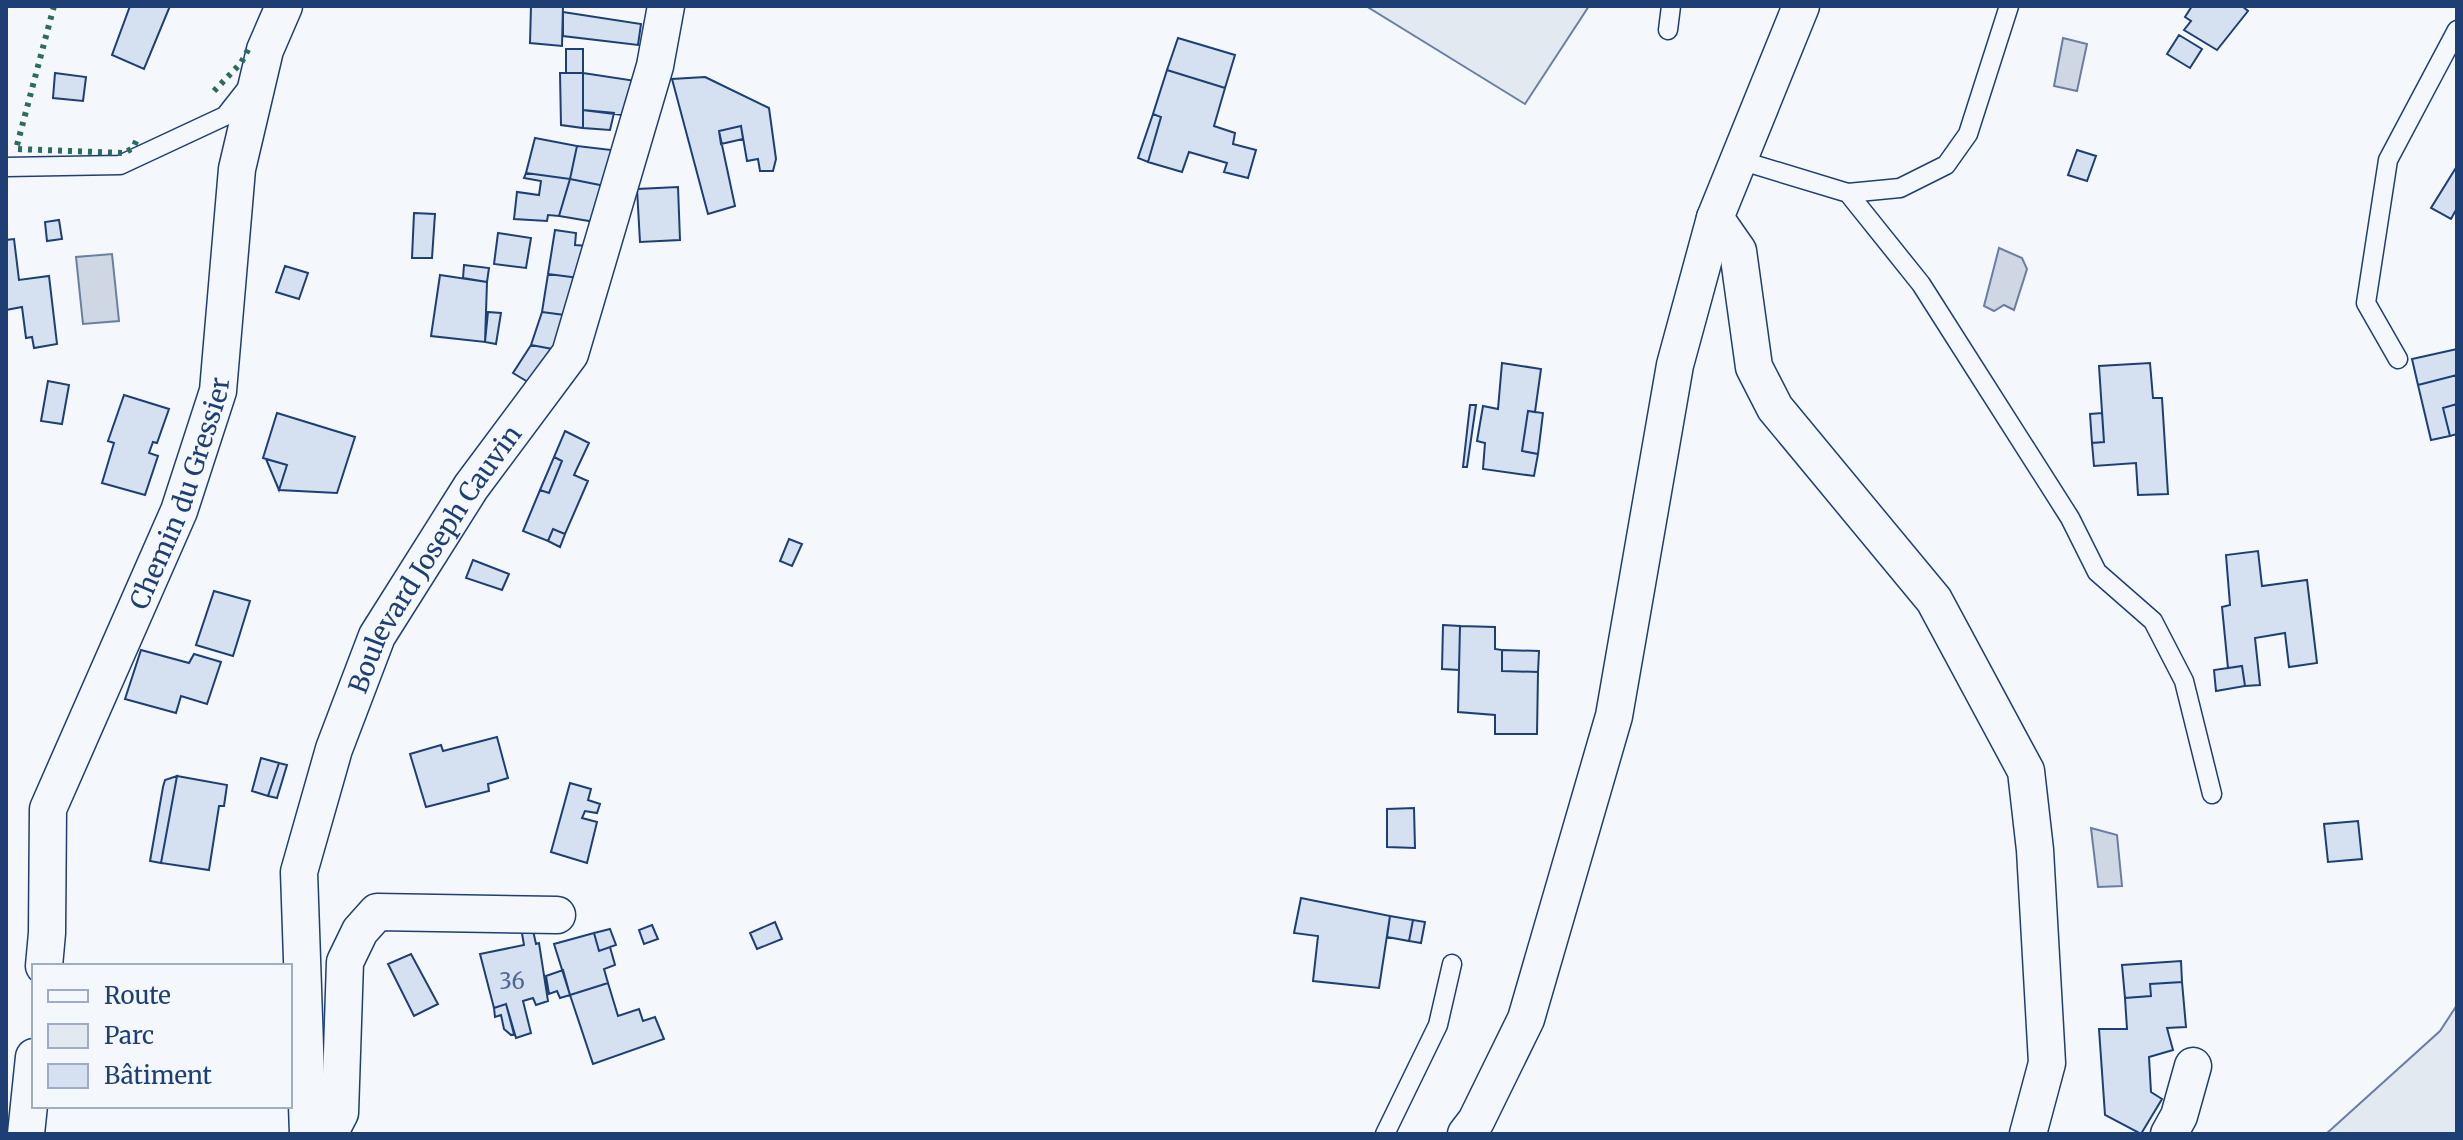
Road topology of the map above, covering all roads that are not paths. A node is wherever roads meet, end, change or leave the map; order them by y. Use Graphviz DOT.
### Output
graph roads {
  1 [pos="284,6"];
  2 [pos="666,6"];
  3 [pos="1671,6"];
  4 [pos="1801,6"];
  5 [pos="2009,6"];
  6 [pos="1668,30"];
  7 [pos="2457,30"];
  8 [pos="260,72"];
  9 [pos="1736,159"];
  10 [pos="6,167"];
  11 [pos="1848,193"];
  12 [pos="1715,218"];
  13 [pos="2398,359"];
  14 [pos="2212,794"];
  15 [pos="557,915"];
  16 [pos="44,964"];
  17 [pos="1452,964"];
  18 [pos="2193,1066"];
  19 [pos="32,1076"];
  20 [pos="26,1134"];
  21 [pos="308,1134"];
  22 [pos="329,1134"];
  23 [pos="1385,1134"];
  24 [pos="1466,1134"];
  25 [pos="2028,1134"];
  26 [pos="2169,1134"];
  1 -- 8 [label="street, Chemin du Gressier"];
  2 -- 21 [label="street, Boulevard Joseph Cauvin"];
  3 -- 6 [label="lane"];
  4 -- 9 [label="street"];
  5 -- 11 [label="lane"];
  7 -- 13 [label="lane"];
  8 -- 10 [label="lane"];
  8 -- 16 [label="street, Chemin du Gressier"];
  9 -- 11 [label="lane"];
  9 -- 12 [label="street"];
  11 -- 14 [label="lane"];
  12 -- 24 [label="street"];
  12 -- 25 [label="street"];
  15 -- 22 [label="street"];
  17 -- 23 [label="lane"];
  18 -- 26 [label="street"];
  19 -- 20 [label="street"];
}
